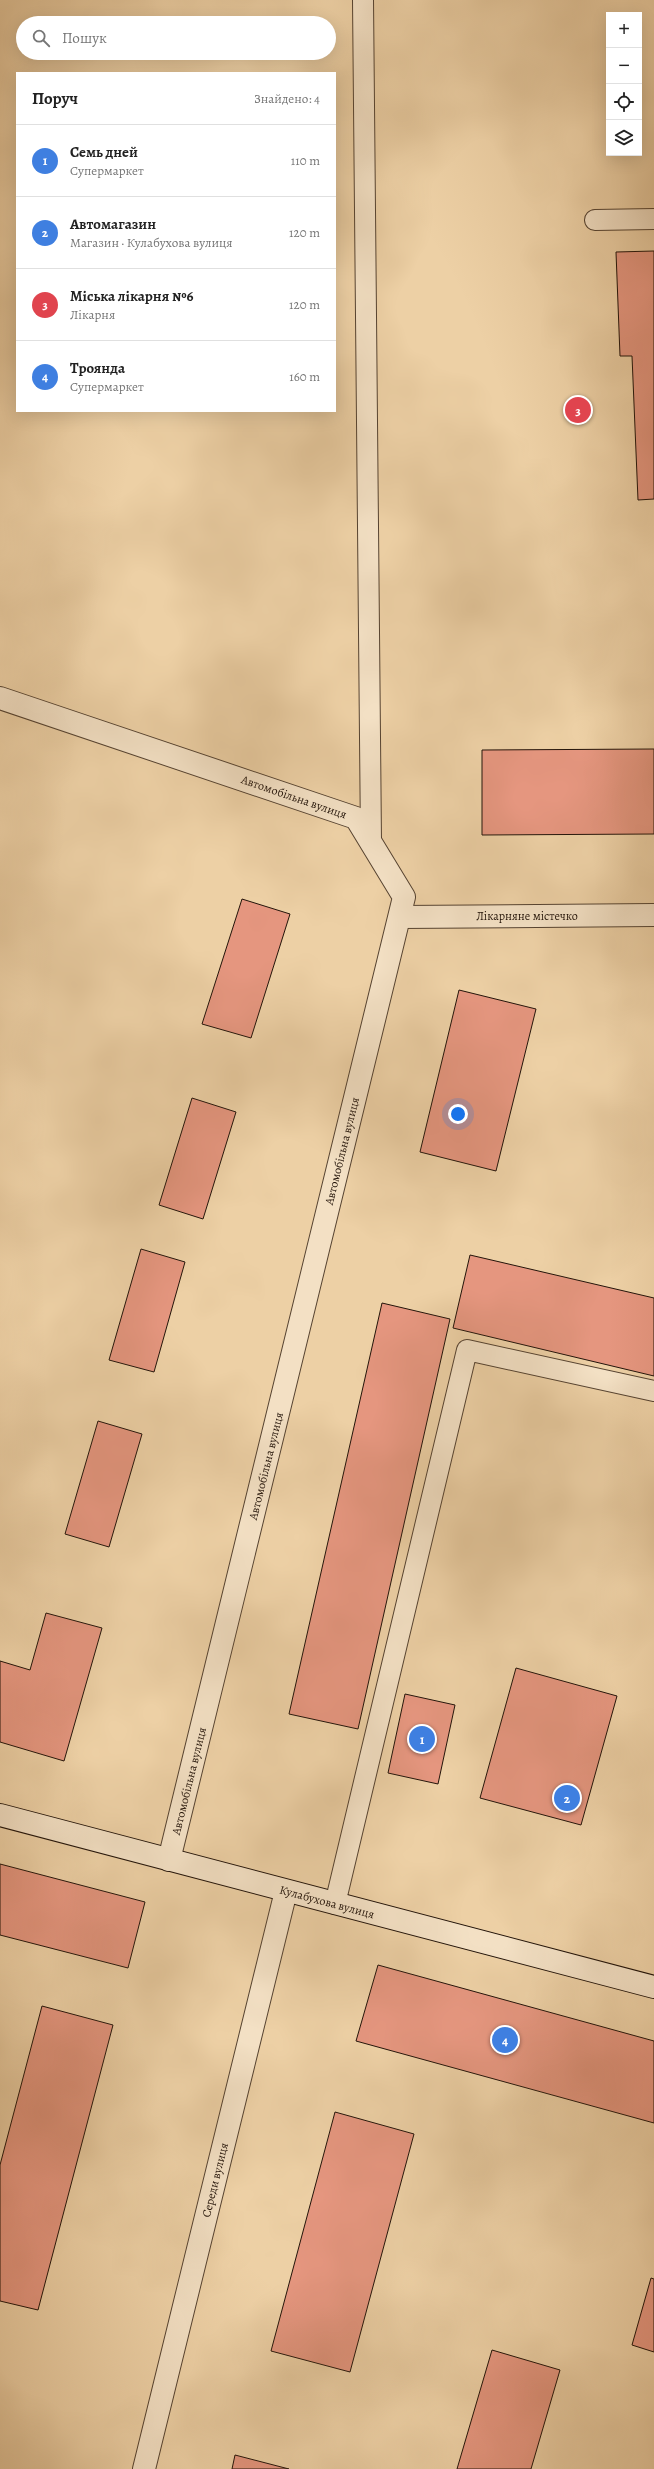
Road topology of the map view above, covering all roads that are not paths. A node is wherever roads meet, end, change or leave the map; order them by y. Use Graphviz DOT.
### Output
graph roads {
  1 [pos="363,0"];
  2 [pos="595,220"];
  3 [pos="654,220"];
  4 [pos="0,698"];
  5 [pos="371,842"];
  6 [pos="654,915"];
  7 [pos="400,917"];
  8 [pos="654,1391"];
  9 [pos="0,1815"];
  10 [pos="169,1860"];
  11 [pos="286,1892"];
  12 [pos="335,1904"];
  13 [pos="654,1987"];
  14 [pos="144,2469"];
  1 -- 5 [label="lane"];
  2 -- 3 [label="lane"];
  4 -- 5 [label="street, Автомобільна вулиця"];
  5 -- 7 [label="street, Автомобільна вулиця"];
  6 -- 7 [label="street, Лікарняне містечко"];
  7 -- 10 [label="street, Автомобільна вулиця"];
  8 -- 12 [label="lane"];
  9 -- 10 [label="street, Кулабухова вулиця"];
  10 -- 11 [label="street, Кулабухова вулиця"];
  11 -- 12 [label="street, Кулабухова вулиця"];
  11 -- 14 [label="street, Середи вулиця"];
  12 -- 13 [label="street, Кулабухова вулиця"];
}
